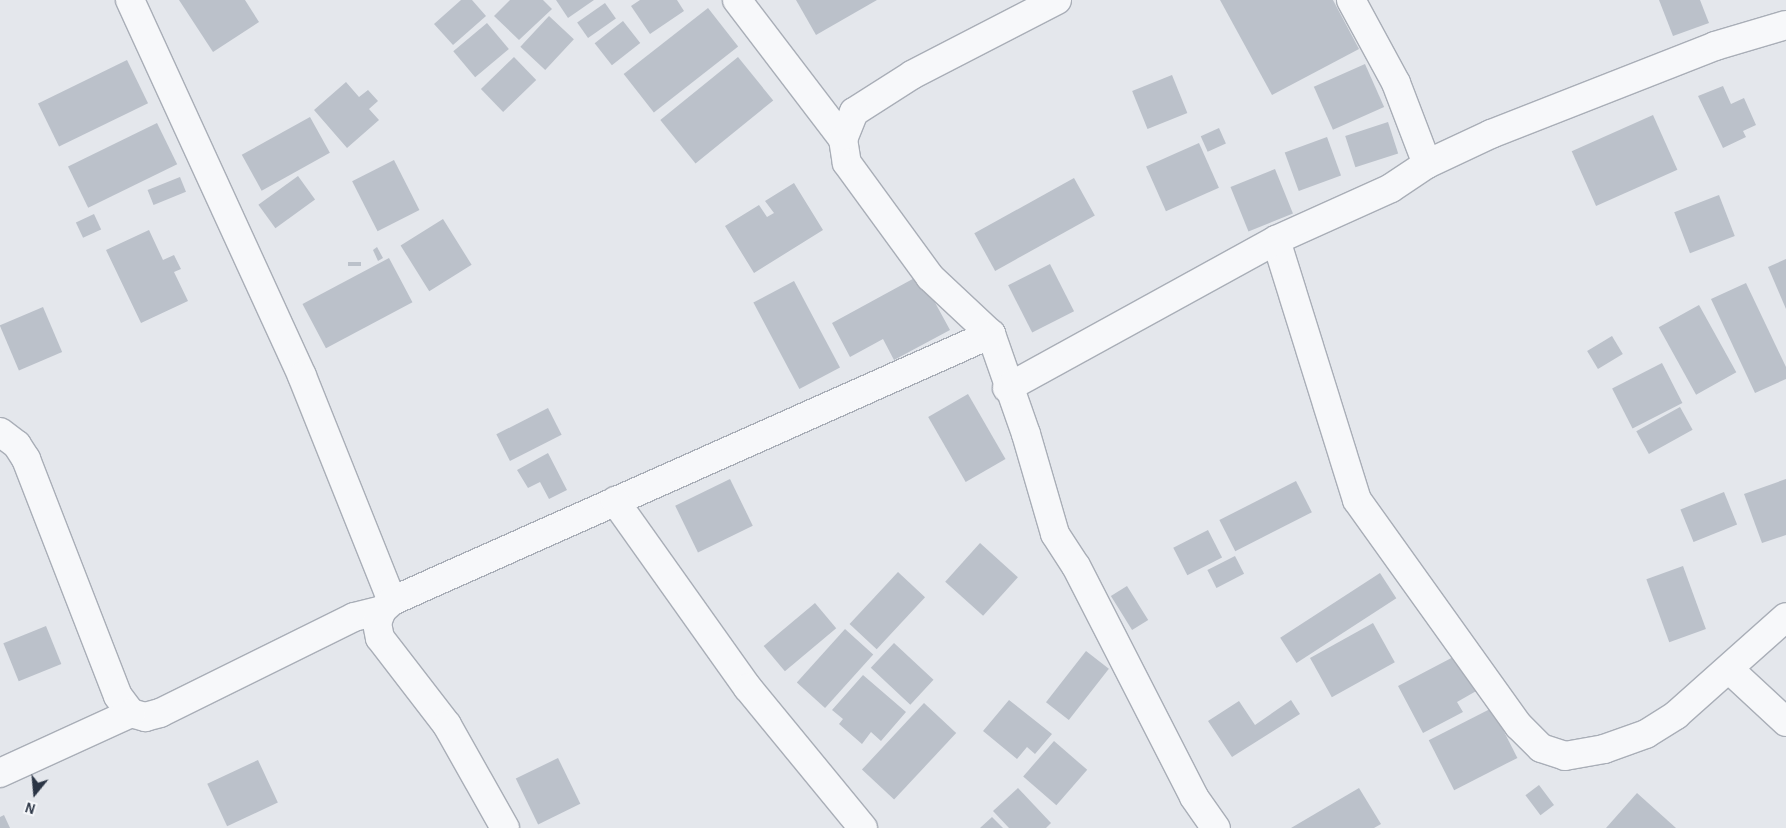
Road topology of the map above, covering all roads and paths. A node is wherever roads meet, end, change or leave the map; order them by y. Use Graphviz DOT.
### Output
graph roads {
  1 [pos="130,0"];
  2 [pos="737,0"];
  3 [pos="1058,0"];
  4 [pos="1352,0"];
  5 [pos="1786,25"];
  6 [pos="843,139"];
  7 [pos="1427,164"];
  8 [pos="1276,240"];
  9 [pos="991,334"];
  10 [pos="1007,388"];
  11 [pos="0,432"];
  12 [pos="615,500"];
  13 [pos="387,606"];
  14 [pos="1786,618"];
  15 [pos="1729,668"];
  16 [pos="131,713"];
  17 [pos="1786,722"];
  18 [pos="0,773"];
  19 [pos="505,828"];
  20 [pos="863,828"];
  21 [pos="1216,828"];
  1 -- 13 [label="street"];
  2 -- 6 [label="street"];
  3 -- 6 [label="street"];
  4 -- 7 [label="street"];
  5 -- 7 [label="street"];
  6 -- 9 [label="street"];
  7 -- 8 [label="street"];
  8 -- 10 [label="street"];
  8 -- 15 [label="street"];
  9 -- 10 [label="street"];
  9 -- 12 [label="street"];
  10 -- 21 [label="street"];
  11 -- 16 [label="street"];
  12 -- 13 [label="street"];
  12 -- 20 [label="street"];
  13 -- 16 [label="street"];
  13 -- 19 [label="street"];
  14 -- 15 [label="street"];
  15 -- 17 [label="street"];
  16 -- 18 [label="street"];
}
